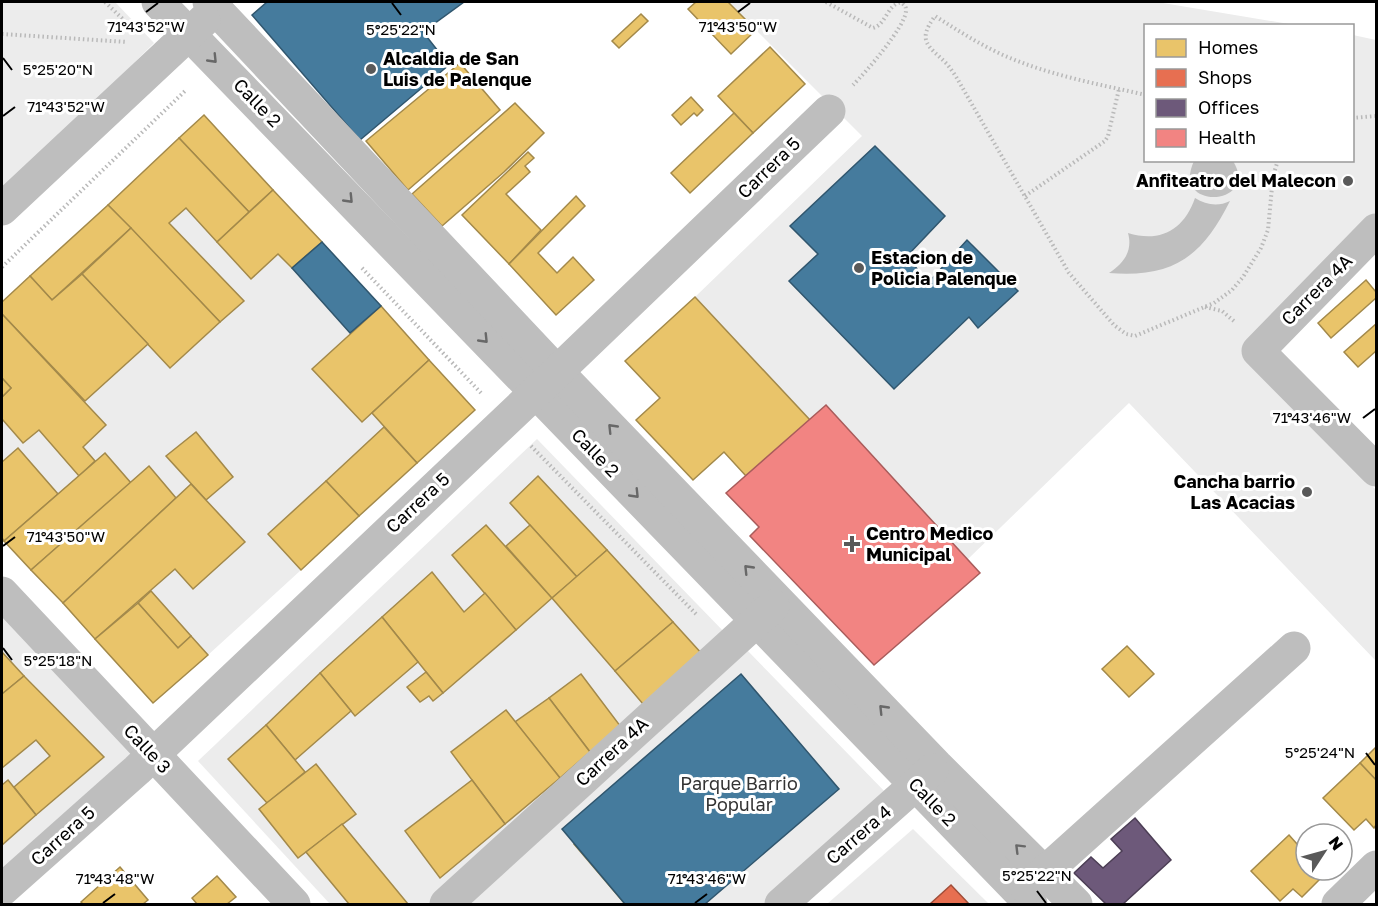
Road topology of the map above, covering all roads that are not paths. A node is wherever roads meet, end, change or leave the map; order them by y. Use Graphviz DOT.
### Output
graph roads {
  1 [pos="158,2"];
  2 [pos="217,4"];
  3 [pos="189,34"];
  4 [pos="829,111"];
  5 [pos="2,209"];
  6 [pos="1377,230"];
  7 [pos="547,382"];
  8 [pos="1377,470"];
  9 [pos="2,593"];
  10 [pos="767,611"];
  11 [pos="1294,648"];
  12 [pos="153,754"];
  13 [pos="927,776"];
  14 [pos="1377,867"];
  15 [pos="2,890"];
  16 [pos="1031,890"];
  17 [pos="294,904"];
  18 [pos="446,904"];
  19 [pos="781,904"];
  20 [pos="1076,904"];
  21 [pos="1338,904"];
  1 -- 3 [label="street, Calle 2"];
  2 -- 3 [label="street"];
  2 -- 7 [label="street, Calle 2"];
  3 -- 5 [label="street"];
  3 -- 7 [label="street, Calle 2, one-way"];
  4 -- 7 [label="street, Carrera 5"];
  6 -- 8 [label="street, Carrera 4A"];
  7 -- 10 [label="street, Calle 2"];
  7 -- 12 [label="street, Carrera 5"];
  9 -- 12 [label="street, Calle 3"];
  10 -- 13 [label="street, Calle 2"];
  10 -- 18 [label="street, Carrera 4A"];
  11 -- 16 [label="street"];
  12 -- 15 [label="street, Carrera 5"];
  12 -- 17 [label="street, Calle 3"];
  13 -- 16 [label="street, Calle 2"];
  13 -- 19 [label="street, Carrera 4"];
  14 -- 21 [label="street"];
  16 -- 20 [label="street, Calle 2"];
}
